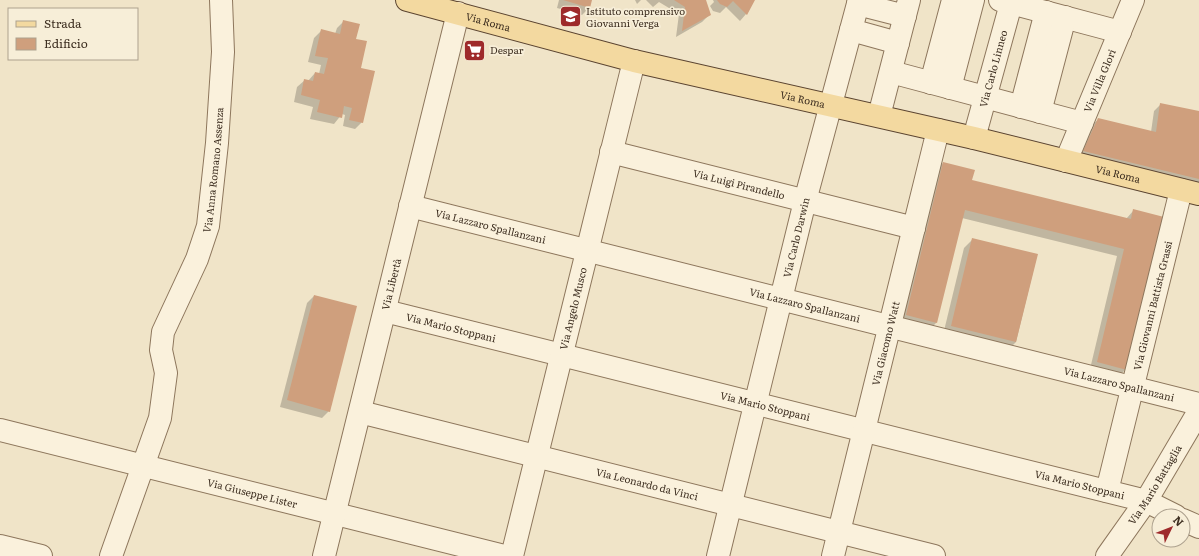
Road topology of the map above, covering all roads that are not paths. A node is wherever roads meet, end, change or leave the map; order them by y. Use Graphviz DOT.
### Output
graph roads {
  1 [pos="221,0"];
  2 [pos="407,0"];
  3 [pos="953,0"];
  4 [pos="973,0"];
  5 [pos="1133,0"];
  6 [pos="1008,1"];
  7 [pos="858,2"];
  8 [pos="907,8"];
  9 [pos="458,13"];
  10 [pos="1056,15"];
  11 [pos="851,30"];
  12 [pos="1120,32"];
  13 [pos="898,43"];
  14 [pos="634,61"];
  15 [pos="891,72"];
  16 [pos="941,85"];
  17 [pos="985,97"];
  18 [pos="831,105"];
  19 [pos="1031,109"];
  20 [pos="879,116"];
  21 [pos="1082,123"];
  22 [pos="938,130"];
  23 [pos="974,138"];
  24 [pos="611,152"];
  25 [pos="1066,161"];
  26 [pos="1190,192"];
  27 [pos="805,201"];
  28 [pos="410,206"];
  29 [pos="914,228"];
  30 [pos="587,250"];
  31 [pos="781,299"];
  32 [pos="385,311"];
  33 [pos="889,326"];
  34 [pos="561,355"];
  35 [pos="1133,387"];
  36 [pos="755,403"];
  37 [pos="1199,404"];
  38 [pos="1199,411"];
  39 [pos="360,412"];
  40 [pos="0,430"];
  41 [pos="864,431"];
  42 [pos="536,456"];
  43 [pos="144,466"];
  44 [pos="1107,492"];
  45 [pos="1146,502"];
  46 [pos="730,505"];
  47 [pos="1159,508"];
  48 [pos="335,514"];
  49 [pos="839,532"];
  50 [pos="0,546"];
  51 [pos="41,556"];
  52 [pos="111,556"];
  53 [pos="324,556"];
  54 [pos="504,556"];
  55 [pos="512,556"];
  56 [pos="718,556"];
  57 [pos="833,556"];
  58 [pos="934,556"];
  59 [pos="1108,556"];
  1 -- 43 [label="street, Via Anna Romano Assenza"];
  2 -- 9 [label="main road, Via Roma"];
  3 -- 16 [label="street"];
  4 -- 16 [label="street"];
  5 -- 12 [label="street, Via Villa Glori"];
  6 -- 10 [label="street"];
  6 -- 17 [label="street, Via Carlo Linneo"];
  7 -- 8 [label="street"];
  7 -- 11 [label="street, Via Carlo Darwin"];
  8 -- 13 [label="street"];
  9 -- 14 [label="main road, Via Roma"];
  9 -- 28 [label="street, Via Libertà"];
  10 -- 12 [label="street"];
  10 -- 19 [label="street"];
  11 -- 13 [label="street"];
  11 -- 18 [label="street, Via Carlo Darwin"];
  12 -- 21 [label="street, Via Villa Glori"];
  13 -- 15 [label="street"];
  14 -- 18 [label="main road, Via Roma"];
  14 -- 24 [label="street, Via Angelo Musco"];
  15 -- 16 [label="street"];
  15 -- 20 [label="street"];
  16 -- 17 [label="street"];
  17 -- 19 [label="street"];
  17 -- 23 [label="street, Via Carlo Linneo"];
  18 -- 20 [label="main road, Via Roma"];
  18 -- 27 [label="street, Via Carlo Darwin"];
  19 -- 21 [label="street"];
  20 -- 22 [label="main road, Via Roma"];
  21 -- 25 [label="street, Via Villa Glori"];
  22 -- 23 [label="main road, Via Roma"];
  22 -- 29 [label="street, Via Giacomo Watt"];
  23 -- 25 [label="main road, Via Roma"];
  24 -- 27 [label="street, Via Luigi Pirandello"];
  24 -- 30 [label="street, Via Angelo Musco"];
  25 -- 26 [label="main road, Via Roma"];
  26 -- 35 [label="street, Via Giovanni Battista Grassi"];
  27 -- 29 [label="street, Via Luigi Pirandello"];
  27 -- 31 [label="street, Via Carlo Darwin"];
  28 -- 30 [label="street, Via Lazzaro Spallanzani"];
  28 -- 32 [label="street, Via Libertà"];
  29 -- 33 [label="street, Via Giacomo Watt"];
  30 -- 31 [label="street, Via Lazzaro Spallanzani"];
  30 -- 34 [label="street, Via Angelo Musco"];
  31 -- 33 [label="street, Via Lazzaro Spallanzani"];
  31 -- 36 [label="street, Via Carlo Darwin"];
  32 -- 34 [label="street, Via Mario Stoppani"];
  32 -- 39 [label="street, Via Libertà"];
  33 -- 35 [label="street, Via Lazzaro Spallanzani"];
  33 -- 41 [label="street, Via Giacomo Watt"];
  34 -- 36 [label="street, Via Mario Stoppani"];
  34 -- 42 [label="street, Via Angelo Musco"];
  35 -- 37 [label="street, Via Lazzaro Spallanzani"];
  35 -- 44 [label="street, Via Giovanni Battista Grassi"];
  36 -- 41 [label="street, Via Mario Stoppani"];
  36 -- 46 [label="street, Via Carlo Darwin"];
  38 -- 45 [label="street, Via Mario Battaglia"];
  39 -- 42 [label="street, Via Leonardo da Vinci"];
  39 -- 48 [label="street, Via Libertà"];
  40 -- 43 [label="street, Via Giuseppe Lister"];
  41 -- 44 [label="street, Via Mario Stoppani"];
  41 -- 49 [label="street, Via Giacomo Watt"];
  42 -- 46 [label="street, Via Leonardo da Vinci"];
  42 -- 55 [label="street, Via Angelo Musco"];
  43 -- 48 [label="street, Via Giuseppe Lister"];
  43 -- 52 [label="street"];
  44 -- 45 [label="street, Via Mario Stoppani"];
  45 -- 47 [label="street, Via Mario Stoppani"];
  45 -- 59 [label="street, Via Mario Battaglia"];
  46 -- 49 [label="street, Via Leonardo da Vinci"];
  46 -- 56 [label="street, Via Carlo Darwin"];
  48 -- 53 [label="street, Via Libertà"];
  48 -- 54 [label="street, Via Giuseppe Lister"];
  49 -- 57 [label="street, Via Giacomo Watt"];
  49 -- 58 [label="street, Via Leonardo da Vinci"];
  50 -- 51 [label="street"];
}
